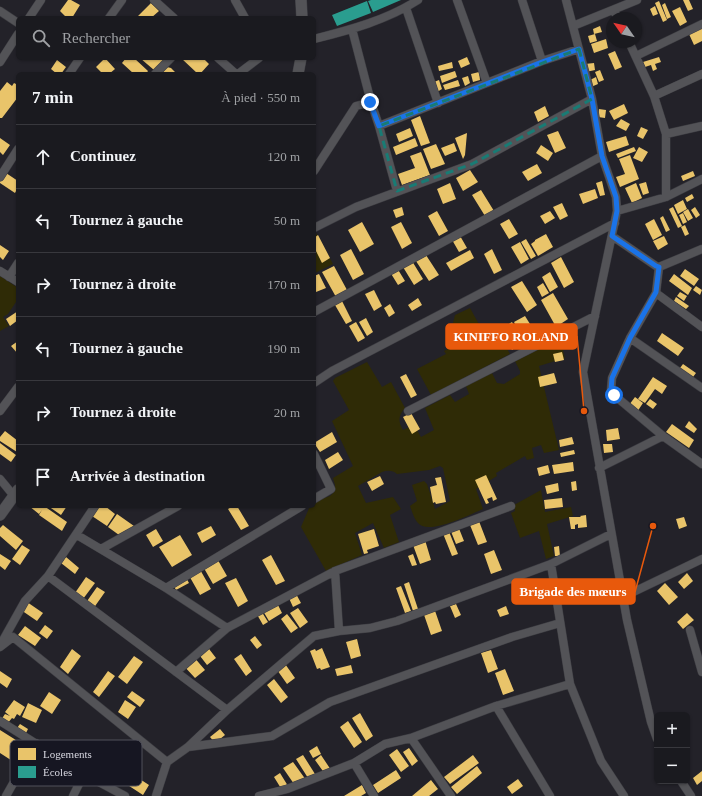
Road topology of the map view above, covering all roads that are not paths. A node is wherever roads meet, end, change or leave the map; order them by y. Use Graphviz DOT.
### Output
graph roads {
  1 [pos="41,0"];
  2 [pos="122,0"];
  3 [pos="154,0"];
  4 [pos="235,0"];
  5 [pos="301,0"];
  6 [pos="418,0"];
  7 [pos="457,0"];
  8 [pos="522,0"];
  9 [pos="566,0"];
  10 [pos="637,0"];
  11 [pos="406,8"];
  12 [pos="0,10"];
  13 [pos="619,12"];
  14 [pos="30,16"];
  15 [pos="110,16"];
  16 [pos="172,16"];
  17 [pos="244,16"];
  18 [pos="302,16"];
  19 [pos="606,17"];
  20 [pos="16,22"];
  21 [pos="702,24"];
  22 [pos="573,26"];
  23 [pos="352,29"];
  24 [pos="16,37"];
  25 [pos="316,38"];
  26 [pos="632,48"];
  27 [pos="579,49"];
  28 [pos="636,56"];
  29 [pos="75,60"];
  30 [pos="169,60"];
  31 [pos="220,60"];
  32 [pos="256,60"];
  33 [pos="301,60"];
  34 [pos="0,62"];
  35 [pos="542,62"];
  36 [pos="70,72"];
  37 [pos="157,72"];
  38 [pos="235,72"];
  39 [pos="240,72"];
  40 [pos="298,72"];
  41 [pos="702,74"];
  42 [pos="487,83"];
  43 [pos="654,96"];
  44 [pos="592,99"];
  45 [pos="370,102"];
  46 [pos="438,103"];
  47 [pos="379,126"];
  48 [pos="702,126"];
  49 [pos="666,134"];
  50 [pos="16,152"];
  51 [pos="602,156"];
  52 [pos="316,169"];
  53 [pos="0,177"];
  54 [pos="702,179"];
  55 [pos="397,192"];
  56 [pos="666,197"];
  57 [pos="617,211"];
  58 [pos="615,224"];
  59 [pos="316,227"];
  60 [pos="612,236"];
  61 [pos="700,252"];
  62 [pos="16,266"];
  63 [pos="659,267"];
  64 [pos="0,271"];
  65 [pos="10,277"];
  66 [pos="16,281"];
  67 [pos="656,292"];
  68 [pos="316,311"];
  69 [pos="595,316"];
  70 [pos="702,327"];
  71 [pos="630,338"];
  72 [pos="316,382"];
  73 [pos="702,388"];
  74 [pos="16,389"];
  75 [pos="0,411"];
  76 [pos="408,411"];
  77 [pos="663,436"];
  78 [pos="316,458"];
  79 [pos="702,464"];
  80 [pos="599,468"];
  81 [pos="0,479"];
  82 [pos="16,493"];
  83 [pos="316,498"];
  84 [pos="511,506"];
  85 [pos="94,508"];
  86 [pos="174,508"];
  87 [pos="299,508"];
  88 [pos="0,515"];
  89 [pos="611,534"];
  90 [pos="77,535"];
  91 [pos="101,549"];
  92 [pos="702,559"];
  93 [pos="551,564"];
  94 [pos="334,571"];
  95 [pos="48,576"];
  96 [pos="166,588"];
  97 [pos="623,597"];
  98 [pos="560,623"];
  99 [pos="227,628"];
  100 [pos="690,630"];
  101 [pos="339,631"];
  102 [pos="0,646"];
  103 [pos="176,672"];
  104 [pos="702,672"];
  105 [pos="570,684"];
  106 [pos="496,706"];
  107 [pos="227,710"];
  108 [pos="0,722"];
  109 [pos="654,730"];
  110 [pos="411,738"];
  111 [pos="31,740"];
  112 [pos="140,740"];
  113 [pos="142,742"];
  114 [pos="188,747"];
  115 [pos="167,762"];
  116 [pos="354,763"];
  117 [pos="683,784"];
  118 [pos="12,786"];
  119 [pos="78,786"];
  120 [pos="106,786"];
  121 [pos="6,796"];
  122 [pos="73,796"];
  123 [pos="125,796"];
  124 [pos="156,796"];
  125 [pos="260,796"];
  126 [pos="374,796"];
  127 [pos="452,796"];
  128 [pos="550,796"];
  129 [pos="624,796"];
  130 [pos="691,796"];
  1 -- 14 [label="street"];
  2 -- 15 [label="street"];
  3 -- 16 [label="street"];
  4 -- 17 [label="street"];
  5 -- 18 [label="street"];
  6 -- 11 [label="street"];
  7 -- 42 [label="street"];
  8 -- 35 [label="street"];
  9 -- 22 [label="street"];
  10 -- 13 [label="street"];
  11 -- 23 [label="street"];
  11 -- 46 [label="street"];
  12 -- 20 [label="street"];
  19 -- 22 [label="street"];
  21 -- 28 [label="street"];
  22 -- 27 [label="street"];
  23 -- 25 [label="street"];
  23 -- 45 [label="street"];
  24 -- 34 [label="street"];
  26 -- 28 [label="street"];
  27 -- 35 [label="street"];
  27 -- 44 [label="street"];
  28 -- 43 [label="street"];
  29 -- 36 [label="street"];
  30 -- 37 [label="street"];
  31 -- 38 [label="street"];
  32 -- 39 [label="street"];
  33 -- 40 [label="street"];
  35 -- 42 [label="street"];
  41 -- 43 [label="street"];
  42 -- 46 [label="street"];
  43 -- 49 [label="street"];
  44 -- 51 [label="street"];
  44 -- 55 [label="street"];
  45 -- 47 [label="street"];
  45 -- 52 [label="street"];
  46 -- 47 [label="street"];
  47 -- 55 [label="street"];
  48 -- 49 [label="street"];
  49 -- 56 [label="street"];
  50 -- 53 [label="street"];
  51 -- 57 [label="street"];
  51 -- 68 [label="street"];
  54 -- 56 [label="street"];
  55 -- 59 [label="street"];
  56 -- 57 [label="street"];
  57 -- 58 [label="street"];
  58 -- 60 [label="street"];
  58 -- 72 [label="street"];
  60 -- 63 [label="street"];
  60 -- 69 [label="street"];
  61 -- 63 [label="street"];
  62 -- 65 [label="street"];
  63 -- 67 [label="street"];
  64 -- 65 [label="street"];
  65 -- 66 [label="street"];
  67 -- 70 [label="street"];
  67 -- 71 [label="street"];
  69 -- 76 [label="street"];
  69 -- 80 [label="street"];
  71 -- 73 [label="street"];
  71 -- 77 [label="street"];
  74 -- 75 [label="street"];
  77 -- 79 [label="street"];
  77 -- 80 [label="street"];
  78 -- 83 [label="street"];
  80 -- 89 [label="street"];
  81 -- 82 [label="street"];
  82 -- 88 [label="street"];
  84 -- 94 [label="street"];
  85 -- 90 [label="street"];
  86 -- 91 [label="street"];
  87 -- 96 [label="street"];
  89 -- 93 [label="street"];
  89 -- 97 [label="street"];
  90 -- 91 [label="street"];
  90 -- 95 [label="street"];
  91 -- 96 [label="street"];
  92 -- 97 [label="street"];
  93 -- 98 [label="street"];
  93 -- 101 [label="street"];
  94 -- 99 [label="street"];
  94 -- 101 [label="street"];
  95 -- 102 [label="street"];
  95 -- 103 [label="street"];
  96 -- 99 [label="street"];
  97 -- 109 [label="street"];
  98 -- 105 [label="street"];
  98 -- 114 [label="street"];
  99 -- 103 [label="street"];
  100 -- 104 [label="street"];
  101 -- 107 [label="street"];
  102 -- 112 [label="street"];
  103 -- 107 [label="street"];
  105 -- 106 [label="street"];
  105 -- 129 [label="street"];
  106 -- 110 [label="street"];
  106 -- 128 [label="street"];
  107 -- 114 [label="street"];
  108 -- 111 [label="street"];
  110 -- 116 [label="street"];
  110 -- 127 [label="street"];
  113 -- 115 [label="street"];
  114 -- 115 [label="street"];
  115 -- 124 [label="street"];
  116 -- 125 [label="street"];
  116 -- 126 [label="street"];
  117 -- 130 [label="street"];
  118 -- 121 [label="street"];
  119 -- 122 [label="street"];
  120 -- 123 [label="street"];
}
